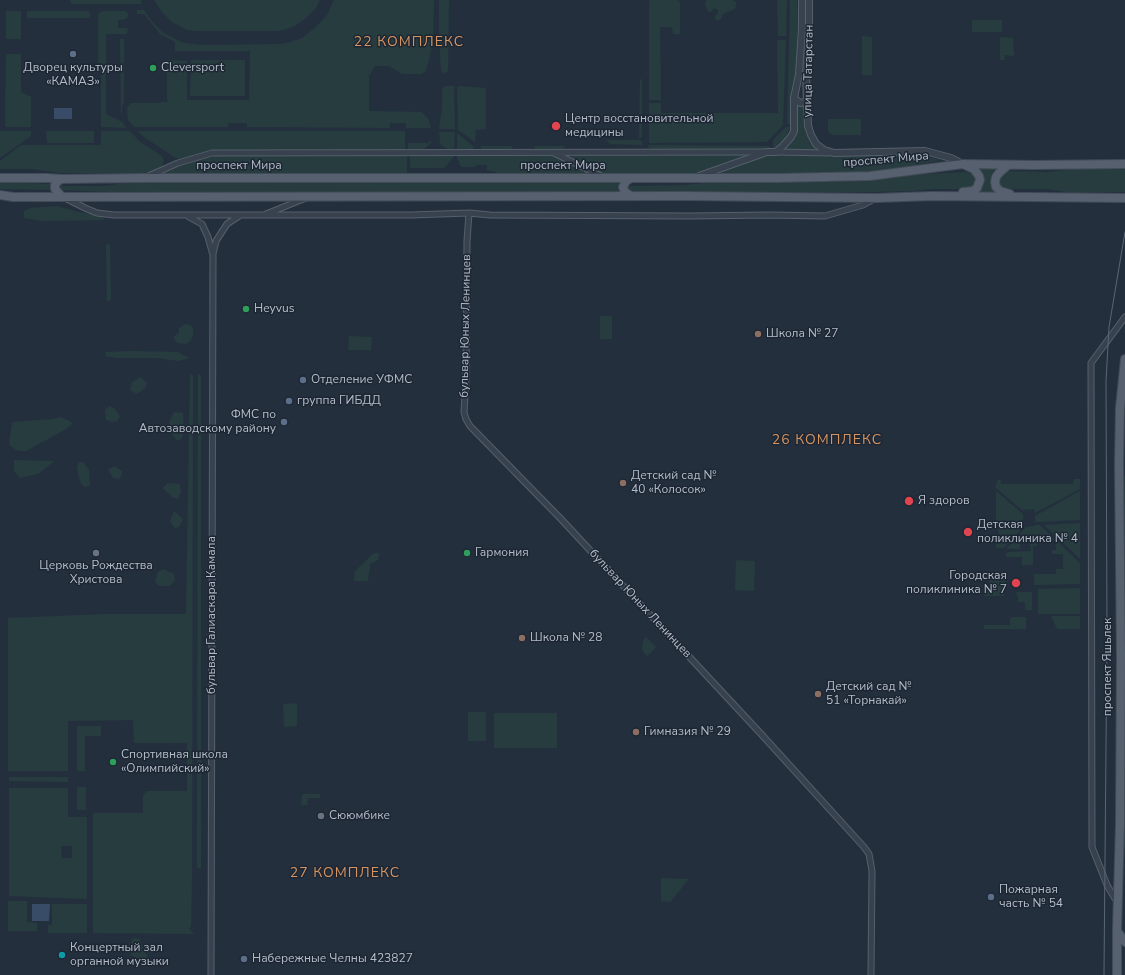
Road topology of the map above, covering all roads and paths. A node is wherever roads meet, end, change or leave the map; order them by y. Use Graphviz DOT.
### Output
graph roads {
  1 [pos="802,0"];
  2 [pos="809,0"];
  3 [pos="794,98"];
  4 [pos="808,99"];
  5 [pos="553,152"];
  6 [pos="767,152"];
  7 [pos="776,152"];
  8 [pos="834,153"];
  9 [pos="963,164"];
  10 [pos="1125,164"];
  11 [pos="1008,165"];
  12 [pos="0,178"];
  13 [pos="143,178"];
  14 [pos="603,178"];
  15 [pos="631,178"];
  16 [pos="694,178"];
  17 [pos="61,179"];
  18 [pos="0,195"];
  19 [pos="310,196"];
  20 [pos="631,196"];
  21 [pos="933,196"];
  22 [pos="1020,196"];
  23 [pos="62,197"];
  24 [pos="876,198"];
  25 [pos="1125,198"];
  26 [pos="469,214"];
  27 [pos="263,215"];
  28 [pos="186,216"];
  29 [pos="239,216"];
  30 [pos="213,255"];
  31 [pos="1125,317"];
  32 [pos="1125,359"];
  33 [pos="1119,465"];
  34 [pos="1125,472"];
  35 [pos="1118,904"];
  36 [pos="1117,930"];
  37 [pos="1125,942"];
  38 [pos="1125,963"];
  39 [pos="1117,974"];
  40 [pos="211,975"];
  41 [pos="871,975"];
  1 -- 3 [label="street, улица Татарстан"];
  2 -- 4 [label="street, улица Татарстан"];
  3 -- 4 [label="street"];
  3 -- 7 [label="street, улица Татарстан"];
  4 -- 8 [label="street, улица Татарстан"];
  5 -- 6 [label="street"];
  5 -- 13 [label="street"];
  5 -- 14 [label="street"];
  6 -- 7 [label="street"];
  6 -- 16 [label="street"];
  7 -- 8 [label="street"];
  8 -- 9 [label="street"];
  9 -- 11 [label="main road, проспект Мира"];
  9 -- 16 [label="main road, проспект Мира"];
  9 -- 21 [label="main road"];
  10 -- 11 [label="main road, проспект Мира"];
  11 -- 22 [label="main road"];
  12 -- 17 [label="main road, проспект Мира"];
  13 -- 14 [label="main road, проспект Мира"];
  13 -- 17 [label="main road, проспект Мира"];
  14 -- 15 [label="main road, проспект Мира"];
  15 -- 16 [label="main road, проспект Мира"];
  15 -- 20 [label="main road"];
  17 -- 23 [label="main road"];
  18 -- 23 [label="main road"];
  19 -- 20 [label="main road"];
  19 -- 23 [label="main road"];
  19 -- 27 [label="street"];
  20 -- 24 [label="main road"];
  21 -- 22 [label="main road"];
  21 -- 24 [label="main road"];
  22 -- 25 [label="main road"];
  23 -- 28 [label="street"];
  24 -- 26 [label="street"];
  26 -- 27 [label="street"];
  26 -- 41 [label="street, бульвар Юных Ленинцев"];
  27 -- 29 [label="street"];
  28 -- 29 [label="street"];
  28 -- 30 [label="street"];
  29 -- 30 [label="street"];
  30 -- 40 [label="street, бульвар Галиаскара Камала"];
  31 -- 35 [label="street"];
  32 -- 33 [label="main road, проспект Яшьлек"];
  33 -- 34 [label="main road"];
  33 -- 35 [label="main road, проспект Яшьлек"];
  35 -- 36 [label="main road, проспект Яшьлек"];
  36 -- 37 [label="main road"];
  36 -- 39 [label="main road, проспект Яшьлек"];
  38 -- 39 [label="main road"];
}
